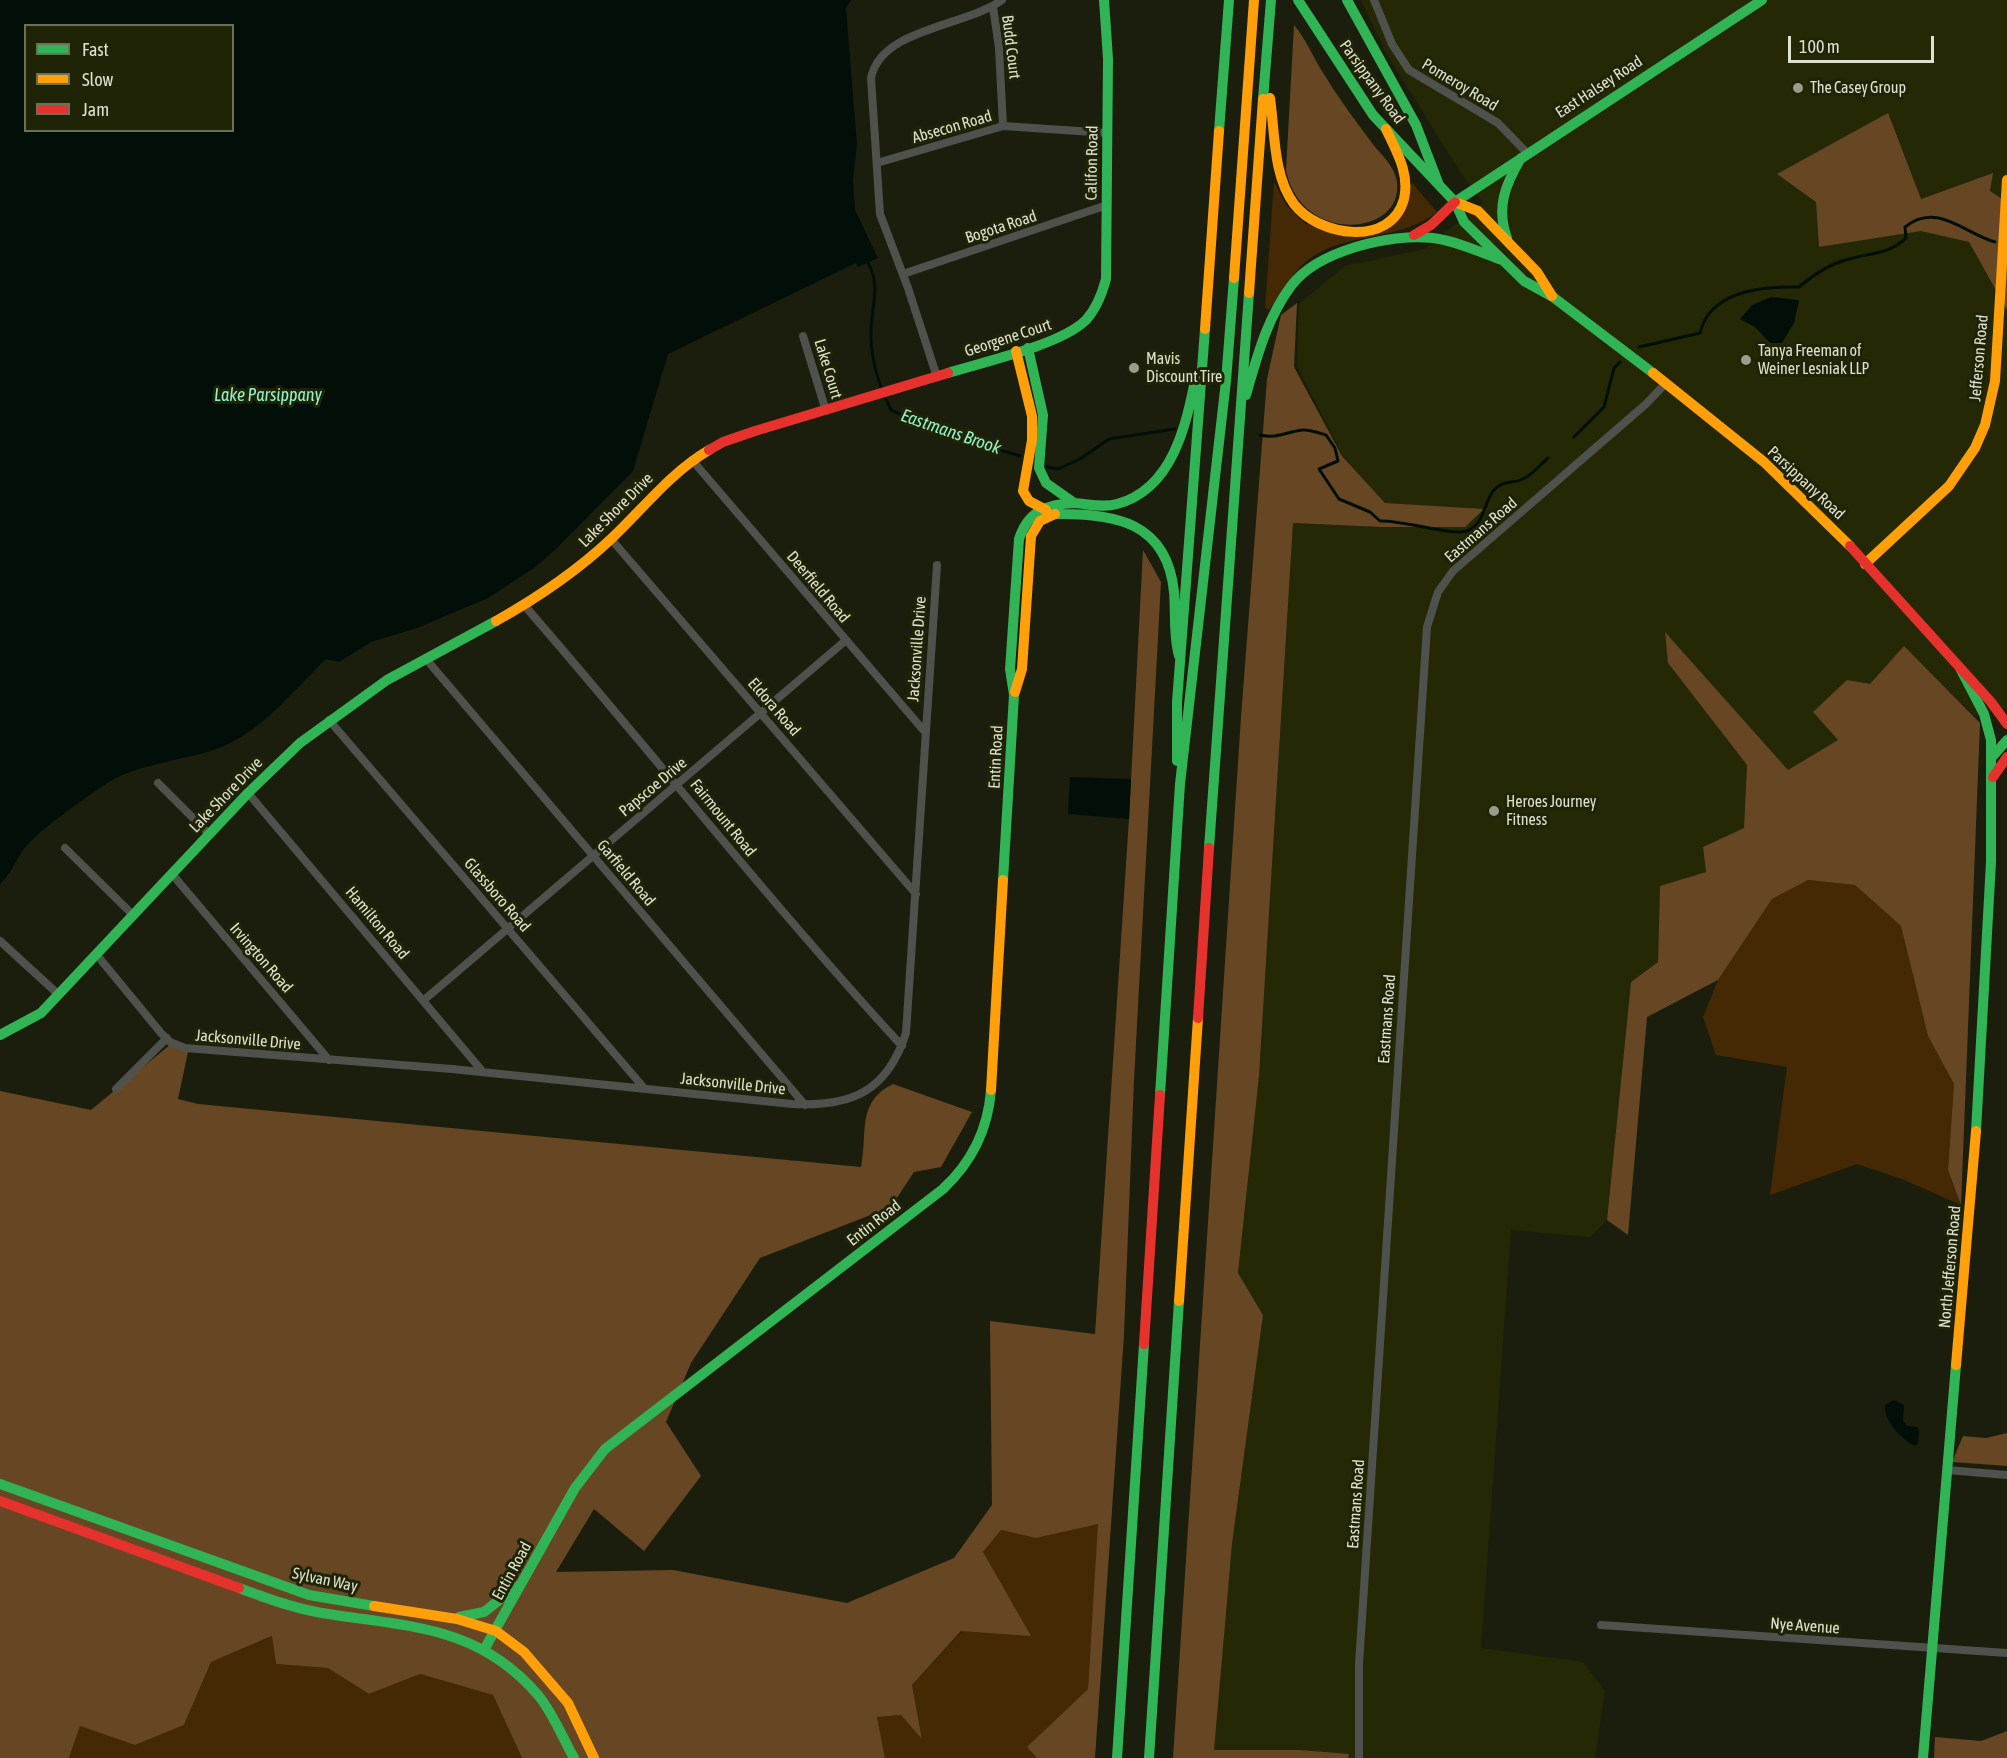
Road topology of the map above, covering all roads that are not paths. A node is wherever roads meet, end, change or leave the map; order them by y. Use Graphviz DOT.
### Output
graph roads {
  1 [pos="1002,0"];
  2 [pos="1104,0"];
  3 [pos="1229,0"];
  4 [pos="1254,0"];
  5 [pos="1271,0"];
  6 [pos="1298,0"];
  7 [pos="1347,0"];
  8 [pos="1374,0"];
  9 [pos="1762,0"];
  10 [pos="993,7"];
  11 [pos="1267,72"];
  12 [pos="1003,126"];
  13 [pos="1386,129"];
  14 [pos="1108,133"];
  15 [pos="1525,154"];
  16 [pos="877,163"];
  17 [pos="2007,180"];
  18 [pos="1439,185"];
  19 [pos="1455,202"];
  20 [pos="1107,205"];
  21 [pos="1412,236"];
  22 [pos="1511,246"];
  23 [pos="1502,260"];
  24 [pos="903,274"];
  25 [pos="1553,297"];
  26 [pos="1208,312"];
  27 [pos="1085,321"];
  28 [pos="804,336"];
  29 [pos="1022,349"];
  30 [pos="937,377"];
  31 [pos="1666,383"];
  32 [pos="826,411"];
  33 [pos="1238,423"];
  34 [pos="692,460"];
  35 [pos="1076,503"];
  36 [pos="1040,507"];
  37 [pos="1055,514"];
  38 [pos="611,539"];
  39 [pos="1865,564"];
  40 [pos="937,565"];
  41 [pos="524,605"];
  42 [pos="845,640"];
  43 [pos="426,659"];
  44 [pos="1182,665"];
  45 [pos="1960,668"];
  46 [pos="1014,695"];
  47 [pos="761,712"];
  48 [pos="329,720"];
  49 [pos="2007,724"];
  50 [pos="925,732"];
  51 [pos="2007,740"];
  52 [pos="1993,756"];
  53 [pos="2007,757"];
  54 [pos="1993,777"];
  55 [pos="158,783"];
  56 [pos="678,784"];
  57 [pos="1180,784"];
  58 [pos="248,793"];
  59 [pos="209,834"];
  60 [pos="65,848"];
  61 [pos="594,856"];
  62 [pos="172,873"];
  63 [pos="916,894"];
  64 [pos="133,915"];
  65 [pos="508,930"];
  66 [pos="0,941"];
  67 [pos="96,954"];
  68 [pos="58,994"];
  69 [pos="424,1000"];
  70 [pos="0,1035"];
  71 [pos="167,1038"];
  72 [pos="902,1046"];
  73 [pos="329,1060"];
  74 [pos="483,1072"];
  75 [pos="644,1088"];
  76 [pos="116,1089"];
  77 [pos="805,1105"];
  78 [pos="1947,1470"];
  79 [pos="2007,1475"];
  80 [pos="0,1484"];
  81 [pos="0,1501"];
  82 [pos="526,1578"];
  83 [pos="447,1617"];
  84 [pos="1601,1625"];
  85 [pos="496,1631"];
  86 [pos="485,1648"];
  87 [pos="1932,1648"];
  88 [pos="2007,1653"];
  89 [pos="574,1758"];
  90 [pos="594,1758"];
  91 [pos="1117,1758"];
  92 [pos="1149,1758"];
  93 [pos="1359,1758"];
  94 [pos="1923,1758"];
  1 -- 10 [label="street"];
  2 -- 14 [label="main road, Califon Road"];
  3 -- 26 [label="main road"];
  4 -- 57 [label="main road"];
  5 -- 11 [label="main road"];
  6 -- 13 [label="main road, Parsippany Road"];
  7 -- 18 [label="main road"];
  8 -- 15 [label="street, Pomeroy Road"];
  9 -- 15 [label="main road, East Halsey Road"];
  10 -- 12 [label="street, Budd Court"];
  10 -- 16 [label="street"];
  11 -- 13 [label="main road"];
  11 -- 33 [label="main road"];
  12 -- 14 [label="street, Absecon Road"];
  12 -- 16 [label="street, Absecon Road"];
  13 -- 18 [label="main road, Parsippany Road"];
  14 -- 20 [label="main road, Califon Road"];
  15 -- 19 [label="main road, East Halsey Road"];
  15 -- 22 [label="main road"];
  16 -- 24 [label="street"];
  17 -- 39 [label="main road, Jefferson Road"];
  18 -- 19 [label="main road, Parsippany Road"];
  19 -- 21 [label="main road, East Halsey Road"];
  19 -- 22 [label="main road, Parsippany Road"];
  19 -- 23 [label="main road, Parsippany Road"];
  20 -- 24 [label="street, Bogota Road"];
  20 -- 27 [label="main road, Califon Road"];
  21 -- 23 [label="main road"];
  21 -- 33 [label="main road"];
  22 -- 25 [label="main road, Parsippany Road"];
  23 -- 25 [label="main road, Parsippany Road"];
  24 -- 30 [label="street"];
  25 -- 31 [label="main road, Parsippany Road"];
  26 -- 35 [label="main road"];
  26 -- 44 [label="main road"];
  27 -- 29 [label="main road, Georgene Court"];
  28 -- 32 [label="street, Lake Court"];
  29 -- 30 [label="main road, Georgene Court"];
  29 -- 35 [label="main road"];
  29 -- 36 [label="main road"];
  30 -- 32 [label="main road, Lake Shore Drive"];
  31 -- 39 [label="main road, Parsippany Road"];
  31 -- 93 [label="street, Eastmans Road"];
  32 -- 34 [label="main road, Lake Shore Drive"];
  33 -- 92 [label="main road"];
  34 -- 38 [label="main road, Lake Shore Drive"];
  34 -- 42 [label="street, Deerfield Road"];
  35 -- 36 [label="main road"];
  36 -- 37 [label="main road"];
  36 -- 46 [label="main road, Entin Road"];
  37 -- 44 [label="main road"];
  37 -- 46 [label="main road, Entin Road"];
  38 -- 41 [label="main road, Lake Shore Drive"];
  38 -- 47 [label="street, Eldora Road"];
  39 -- 45 [label="main road, Parsippany Road"];
  40 -- 50 [label="street, Jacksonville Drive"];
  41 -- 43 [label="main road, Lake Shore Drive"];
  41 -- 56 [label="street, Fairmount Road"];
  42 -- 47 [label="street, Papscoe Drive"];
  42 -- 50 [label="street, Deerfield Road"];
  43 -- 48 [label="main road, Lake Shore Drive"];
  43 -- 61 [label="street, Garfield Road"];
  44 -- 57 [label="main road"];
  45 -- 49 [label="main road, Parsippany Road"];
  45 -- 52 [label="main road, North Jefferson Road"];
  46 -- 82 [label="main road, Entin Road"];
  47 -- 56 [label="street, Papscoe Drive"];
  47 -- 63 [label="street, Eldora Road"];
  48 -- 58 [label="main road, Lake Shore Drive"];
  48 -- 65 [label="street, Glassboro Road"];
  50 -- 63 [label="street, Jacksonville Drive"];
  51 -- 52 [label="main road"];
  52 -- 54 [label="main road, North Jefferson Road"];
  53 -- 54 [label="main road"];
  54 -- 78 [label="main road, North Jefferson Road"];
  55 -- 59 [label="street"];
  56 -- 61 [label="street, Papscoe Drive"];
  56 -- 72 [label="street, Fairmount Road"];
  57 -- 91 [label="main road"];
  58 -- 59 [label="main road, Lake Shore Drive"];
  58 -- 69 [label="street, Hamilton Road"];
  59 -- 62 [label="main road, Lake Shore Drive"];
  60 -- 64 [label="street"];
  61 -- 65 [label="street, Papscoe Drive"];
  61 -- 77 [label="street, Garfield Road"];
  62 -- 64 [label="main road, Lake Shore Drive"];
  62 -- 73 [label="street, Irvington Road"];
  63 -- 72 [label="street, Jacksonville Drive"];
  64 -- 67 [label="main road, Lake Shore Drive"];
  65 -- 69 [label="street, Papscoe Drive"];
  65 -- 75 [label="street, Glassboro Road"];
  66 -- 68 [label="street"];
  67 -- 68 [label="main road, Lake Shore Drive"];
  67 -- 71 [label="street, Jacksonville Drive"];
  68 -- 70 [label="main road, Lake Shore Drive"];
  69 -- 74 [label="street, Hamilton Road"];
  71 -- 73 [label="street, Jacksonville Drive"];
  71 -- 76 [label="street"];
  72 -- 77 [label="street, Jacksonville Drive"];
  73 -- 74 [label="street, Jacksonville Drive"];
  74 -- 75 [label="street, Jacksonville Drive"];
  75 -- 77 [label="street, Jacksonville Drive"];
  78 -- 79 [label="street"];
  78 -- 87 [label="main road, North Jefferson Road"];
  80 -- 83 [label="main road, Sylvan Way"];
  81 -- 86 [label="main road, Sylvan Way"];
  82 -- 83 [label="main road"];
  82 -- 85 [label="main road, Entin Road"];
  83 -- 85 [label="main road, Sylvan Way"];
  84 -- 87 [label="street, Nye Avenue"];
  85 -- 86 [label="main road, Entin Road"];
  85 -- 90 [label="main road, Sylvan Way"];
  86 -- 89 [label="main road, Sylvan Way"];
  87 -- 88 [label="street, Nye Avenue"];
  87 -- 94 [label="main road, North Jefferson Road"];
}
